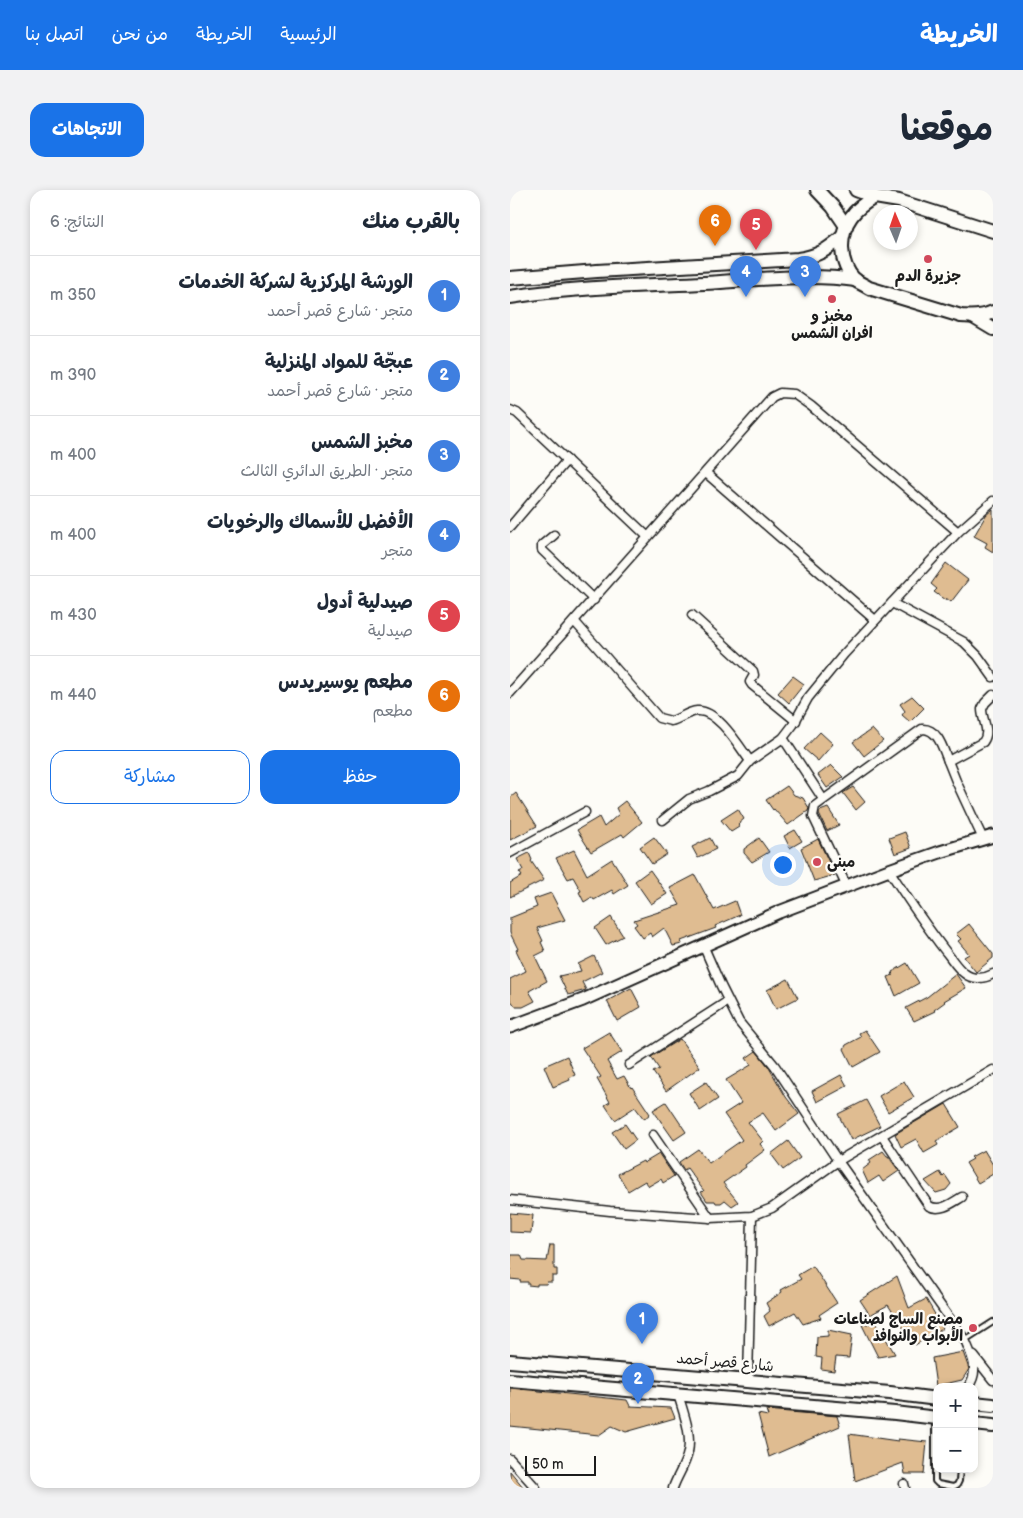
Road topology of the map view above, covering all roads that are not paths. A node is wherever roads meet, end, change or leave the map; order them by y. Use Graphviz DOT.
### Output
graph roads {
  1 [pos="817,190"];
  2 [pos="856,190"];
  3 [pos="892,195"];
  4 [pos="875,197"];
  5 [pos="993,231"];
  6 [pos="844,232"];
  7 [pos="510,278"];
  8 [pos="856,280"];
  9 [pos="510,297"];
  10 [pos="993,312"];
  11 [pos="973,317"];
  12 [pos="993,329"];
  13 [pos="510,410"];
  14 [pos="567,460"];
  15 [pos="706,473"];
  16 [pos="993,501"];
  17 [pos="510,527"];
  18 [pos="958,532"];
  19 [pos="554,535"];
  20 [pos="648,537"];
  21 [pos="594,600"];
  22 [pos="892,603"];
  23 [pos="692,615"];
  24 [pos="875,620"];
  25 [pos="575,622"];
  26 [pos="993,677"];
  27 [pos="510,693"];
  28 [pos="993,695"];
  29 [pos="796,721"];
  30 [pos="783,738"];
  31 [pos="750,761"];
  32 [pos="948,761"];
  33 [pos="823,799"];
  34 [pos="585,812"];
  35 [pos="663,820"];
  36 [pos="988,837"];
  37 [pos="510,854"];
  38 [pos="889,870"];
  39 [pos="848,887"];
  40 [pos="703,945"];
  41 [pos="993,974"];
  42 [pos="728,1001"];
  43 [pos="510,1027"];
  44 [pos="629,1066"];
  45 [pos="993,1070"];
  46 [pos="653,1135"];
  47 [pos="882,1136"];
  48 [pos="838,1161"];
  49 [pos="962,1197"];
  50 [pos="510,1200"];
  51 [pos="752,1216"];
  52 [pos="710,1218"];
  53 [pos="993,1322"];
  54 [pos="965,1340"];
  55 [pos="971,1353"];
  56 [pos="510,1361"];
  57 [pos="510,1380"];
  58 [pos="748,1380"];
  59 [pos="993,1380"];
  60 [pos="971,1383"];
  61 [pos="678,1394"];
  62 [pos="933,1399"];
  63 [pos="978,1404"];
  64 [pos="993,1406"];
  65 [pos="933,1418"];
  66 [pos="978,1424"];
  67 [pos="993,1426"];
  68 [pos="510,1459"];
  69 [pos="935,1473"];
  70 [pos="960,1473"];
  71 [pos="536,1488"];
  72 [pos="673,1488"];
  1 -- 6 [label="main road"];
  2 -- 4 [label="main road"];
  3 -- 4 [label="main road"];
  3 -- 5 [label="main road"];
  4 -- 6 [label="main road"];
  6 -- 7 [label="main road"];
  6 -- 8 [label="main road"];
  8 -- 9 [label="main road"];
  8 -- 11 [label="main road"];
  10 -- 11 [label="main road"];
  11 -- 12 [label="main road"];
  13 -- 14 [label="street"];
  14 -- 17 [label="street"];
  14 -- 20 [label="street"];
  15 -- 18 [label="street"];
  15 -- 20 [label="street"];
  15 -- 24 [label="street"];
  16 -- 18 [label="street"];
  18 -- 22 [label="street"];
  19 -- 21 [label="street"];
  20 -- 21 [label="street"];
  21 -- 25 [label="street"];
  22 -- 24 [label="street"];
  22 -- 26 [label="street"];
  23 -- 29 [label="street"];
  24 -- 29 [label="street"];
  25 -- 27 [label="street"];
  25 -- 31 [label="street"];
  28 -- 32 [label="street"];
  29 -- 30 [label="street"];
  30 -- 31 [label="street"];
  30 -- 33 [label="street"];
  31 -- 35 [label="street"];
  32 -- 33 [label="street"];
  32 -- 36 [label="street"];
  33 -- 39 [label="street"];
  34 -- 37 [label="street"];
  36 -- 38 [label="street"];
  38 -- 39 [label="street"];
  38 -- 41 [label="street"];
  39 -- 40 [label="street"];
  40 -- 42 [label="street"];
  40 -- 43 [label="street"];
  42 -- 44 [label="street"];
  42 -- 48 [label="street"];
  45 -- 47 [label="street"];
  46 -- 52 [label="street"];
  47 -- 48 [label="street"];
  47 -- 49 [label="street"];
  48 -- 51 [label="street"];
  48 -- 54 [label="street"];
  50 -- 52 [label="street"];
  51 -- 52 [label="street"];
  51 -- 58 [label="street"];
  53 -- 54 [label="lane"];
  54 -- 55 [label="street"];
  55 -- 59 [label="street"];
  55 -- 60 [label="street"];
  56 -- 58 [label="main road, شارع قصر أحمد"];
  57 -- 61 [label="main road"];
  58 -- 62 [label="main road, شارع قصر أحمد"];
  61 -- 65 [label="main road"];
  61 -- 72 [label="street"];
  63 -- 64 [label="main road"];
  66 -- 67 [label="main road"];
  68 -- 71 [label="street"];
  69 -- 70 [label="lane"];
}
